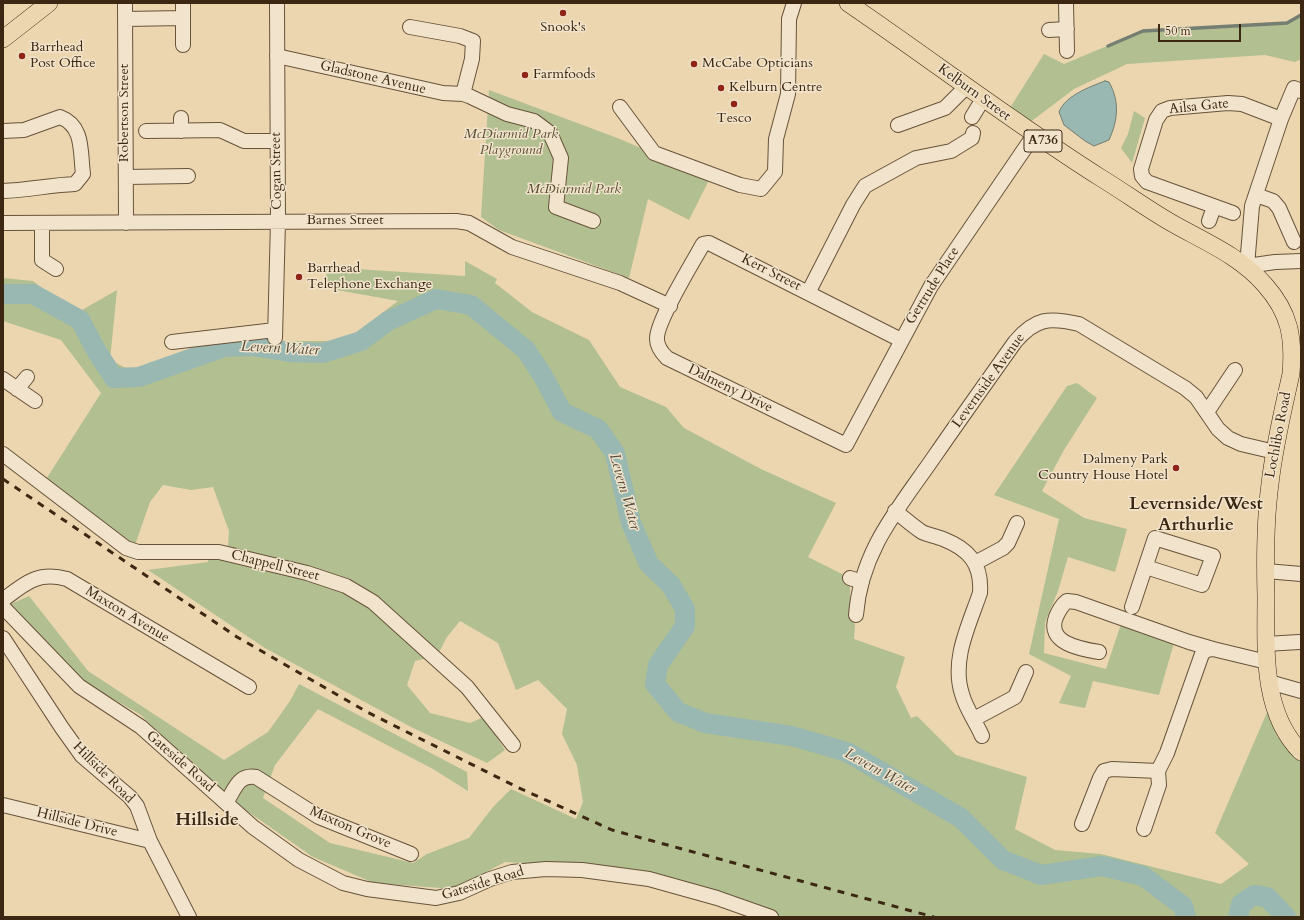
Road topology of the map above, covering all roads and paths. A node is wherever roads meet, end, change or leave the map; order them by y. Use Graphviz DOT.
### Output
graph roads {
  1 [pos="49,3"];
  2 [pos="125,3"];
  3 [pos="183,3"];
  4 [pos="277,3"];
  5 [pos="794,3"];
  6 [pos="848,3"];
  7 [pos="1066,3"];
  8 [pos="183,18"];
  9 [pos="124,19"];
  10 [pos="410,27"];
  11 [pos="1067,29"];
  12 [pos="1049,30"];
  13 [pos="3,39"];
  14 [pos="184,45"];
  15 [pos="1067,50"];
  16 [pos="277,56"];
  17 [pos="966,87"];
  18 [pos="1301,91"];
  19 [pos="466,95"];
  20 [pos="983,99"];
  21 [pos="620,107"];
  22 [pos="972,117"];
  23 [pos="1281,119"];
  24 [pos="898,124"];
  25 [pos="3,131"];
  26 [pos="146,131"];
  27 [pos="973,133"];
  28 [pos="1034,135"];
  29 [pos="276,140"];
  30 [pos="188,176"];
  31 [pos="126,177"];
  32 [pos="3,191"];
  33 [pos="1256,195"];
  34 [pos="1214,207"];
  35 [pos="1233,213"];
  36 [pos="278,221"];
  37 [pos="592,221"];
  38 [pos="1209,221"];
  39 [pos="126,222"];
  40 [pos="3,223"];
  41 [pos="42,223"];
  42 [pos="1294,242"];
  43 [pos="1301,261"];
  44 [pos="1246,266"];
  45 [pos="56,269"];
  46 [pos="808,293"];
  47 [pos="670,306"];
  48 [pos="900,340"];
  49 [pos="172,342"];
  50 [pos="1235,370"];
  51 [pos="27,377"];
  52 [pos="3,379"];
  53 [pos="17,389"];
  54 [pos="35,401"];
  55 [pos="1207,412"];
  56 [pos="846,445"];
  57 [pos="1276,452"];
  58 [pos="3,454"];
  59 [pos="895,511"];
  60 [pos="1017,523"];
  61 [pos="975,563"];
  62 [pos="1146,567"];
  63 [pos="1266,571"];
  64 [pos="1301,574"];
  65 [pos="3,600"];
  66 [pos="3,607"];
  67 [pos="1132,607"];
  68 [pos="856,615"];
  69 [pos="3,638"];
  70 [pos="1299,642"];
  71 [pos="1266,644"];
  72 [pos="1213,648"];
  73 [pos="1099,652"];
  74 [pos="1266,662"];
  75 [pos="1026,672"];
  76 [pos="1269,682"];
  77 [pos="249,687"];
  78 [pos="1301,691"];
  79 [pos="974,719"];
  80 [pos="982,736"];
  81 [pos="513,745"];
  82 [pos="1301,752"];
  83 [pos="1158,771"];
  84 [pos="226,803"];
  85 [pos="3,805"];
  86 [pos="1082,824"];
  87 [pos="1144,829"];
  88 [pos="150,841"];
  89 [pos="403,854"];
  90 [pos="189,917"];
  91 [pos="771,917"];
  1 -- 13 [label="main road"];
  2 -- 9 [label="street, Robertson Street"];
  3 -- 8 [label="street"];
  4 -- 16 [label="street, Cogan Street"];
  5 -- 21 [label="street"];
  6 -- 17 [label="main road, Kelburn Street / A736"];
  7 -- 11 [label="street"];
  8 -- 9 [label="street"];
  8 -- 14 [label="street"];
  9 -- 31 [label="street, Robertson Street"];
  10 -- 19 [label="street"];
  11 -- 12 [label="street"];
  11 -- 15 [label="street"];
  16 -- 19 [label="street, Gladstone Avenue"];
  16 -- 29 [label="street, Cogan Street"];
  17 -- 20 [label="main road, Kelburn Street / A736"];
  17 -- 24 [label="street"];
  18 -- 23 [label="street"];
  19 -- 37 [label="street"];
  20 -- 22 [label="street"];
  20 -- 28 [label="main road, Kelburn Street / A736"];
  23 -- 33 [label="street"];
  23 -- 34 [label="street, Ailsa Gate"];
  25 -- 32 [label="street"];
  26 -- 29 [label="street"];
  27 -- 46 [label="street"];
  28 -- 44 [label="main road, Kelburn Street / A736"];
  28 -- 48 [label="street, Gertrude Place"];
  29 -- 36 [label="street, Cogan Street"];
  30 -- 31 [label="street"];
  31 -- 39 [label="street, Robertson Street"];
  33 -- 42 [label="street"];
  33 -- 44 [label="street"];
  34 -- 35 [label="street, Ailsa Gate"];
  34 -- 38 [label="street"];
  36 -- 39 [label="street, Barnes Street"];
  36 -- 47 [label="street, Barnes Street"];
  36 -- 49 [label="street, Cogan Street"];
  39 -- 41 [label="street, Barnes Street"];
  40 -- 41 [label="street, Barnes Street"];
  41 -- 45 [label="street"];
  43 -- 44 [label="street"];
  44 -- 57 [label="main road, Lochlibo Road / A736"];
  46 -- 47 [label="street, Kerr Street"];
  46 -- 48 [label="street, Kerr Street"];
  47 -- 56 [label="street, Dalmeny Drive"];
  48 -- 56 [label="street, Gertrude Place"];
  50 -- 55 [label="street"];
  51 -- 53 [label="street"];
  52 -- 53 [label="street"];
  53 -- 54 [label="street"];
  55 -- 57 [label="street, Levernside Avenue"];
  55 -- 59 [label="street, Levernside Avenue"];
  57 -- 63 [label="main road, Lochlibo Road / A736"];
  58 -- 81 [label="street, Chappell Street"];
  59 -- 61 [label="street"];
  59 -- 68 [label="street, Levernside Avenue"];
  60 -- 61 [label="street"];
  61 -- 79 [label="street"];
  62 -- 62 [label="street"];
  62 -- 67 [label="street"];
  63 -- 64 [label="street"];
  63 -- 71 [label="main road, Lochlibo Road / A736"];
  65 -- 77 [label="street, Maxton Avenue"];
  66 -- 84 [label="street, Gateside Road"];
  69 -- 88 [label="street, Hillside Road"];
  70 -- 71 [label="street"];
  71 -- 74 [label="main road, Lochlibo Road / A736"];
  72 -- 73 [label="street"];
  72 -- 74 [label="street"];
  72 -- 83 [label="street"];
  74 -- 76 [label="main road, Lochlibo Road / A736"];
  75 -- 79 [label="street"];
  76 -- 78 [label="street"];
  76 -- 82 [label="main road, Lochlibo Road / A736"];
  79 -- 80 [label="street"];
  83 -- 86 [label="street"];
  83 -- 87 [label="street"];
  84 -- 89 [label="street, Maxton Grove"];
  84 -- 91 [label="street, Gateside Road"];
  85 -- 88 [label="street, Hillside Drive"];
  88 -- 90 [label="street, Hillside Road"];
}
